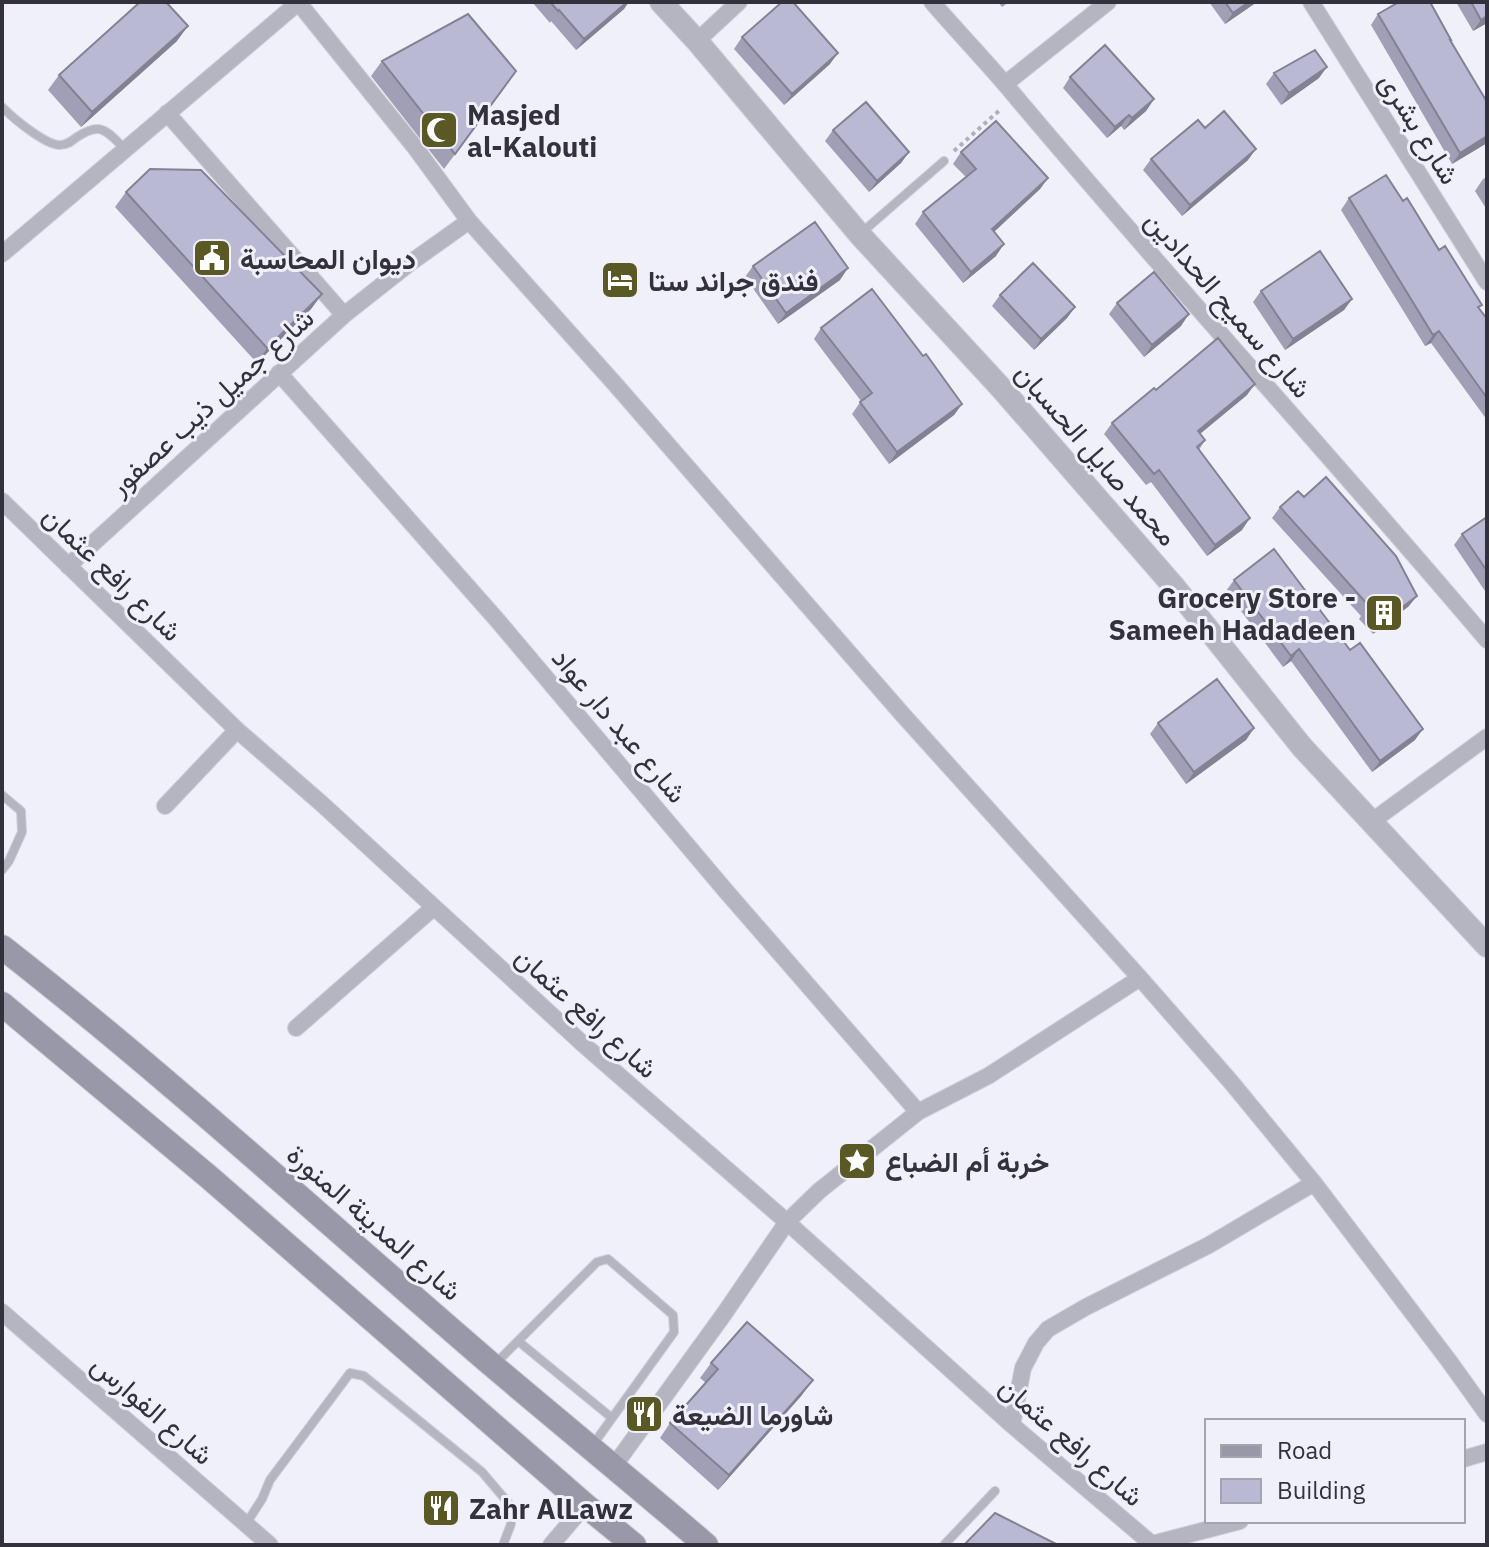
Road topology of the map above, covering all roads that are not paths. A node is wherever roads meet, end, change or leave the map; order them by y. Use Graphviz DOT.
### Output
graph roads {
  1 [pos="298,2"];
  2 [pos="661,2"];
  3 [pos="739,2"];
  4 [pos="932,2"];
  5 [pos="1108,2"];
  6 [pos="1311,2"];
  7 [pos="697,41"];
  8 [pos="1010,90"];
  9 [pos="2,107"];
  10 [pos="167,113"];
  11 [pos="125,149"];
  12 [pos="944,161"];
  13 [pos="469,221"];
  14 [pos="860,235"];
  15 [pos="2,254"];
  16 [pos="1487,282"];
  17 [pos="344,315"];
  18 [pos="279,373"];
  19 [pos="2,501"];
  20 [pos="68,566"];
  21 [pos="1487,640"];
  22 [pos="237,730"];
  23 [pos="1487,737"];
  24 [pos="2,795"];
  25 [pos="165,806"];
  26 [pos="1371,822"];
  27 [pos="2,870"];
  28 [pos="433,908"];
  29 [pos="1487,946"];
  30 [pos="2,947"];
  31 [pos="1140,978"];
  32 [pos="2,1004"];
  33 [pos="296,1028"];
  34 [pos="918,1112"];
  35 [pos="1314,1183"];
  36 [pos="787,1222"];
  37 [pos="2,1312"];
  38 [pos="518,1341"];
  39 [pos="493,1366"];
  40 [pos="1487,1414"];
  41 [pos="612,1418"];
  42 [pos="1012,1425"];
  43 [pos="591,1446"];
  44 [pos="1487,1452"];
  45 [pos="1465,1458"];
  46 [pos="614,1466"];
  47 [pos="995,1491"];
  48 [pos="585,1505"];
  49 [pos="1233,1523"];
  50 [pos="245,1524"];
  51 [pos="270,1545"];
  52 [pos="503,1545"];
  53 [pos="551,1545"];
  54 [pos="634,1545"];
  55 [pos="706,1545"];
  56 [pos="944,1545"];
  57 [pos="1153,1545"];
  1 -- 10 [label="street"];
  1 -- 13 [label="street"];
  2 -- 7 [label="street, محمد صايل الحسبان"];
  3 -- 7 [label="street"];
  4 -- 8 [label="street, شارع سميح الحدادين"];
  5 -- 8 [label="street"];
  6 -- 16 [label="street, شارع بشرى"];
  7 -- 14 [label="street, محمد صايل الحسبان"];
  8 -- 21 [label="street, شارع سميح الحدادين"];
  9 -- 11 [label="lane"];
  10 -- 11 [label="street"];
  10 -- 17 [label="street"];
  11 -- 15 [label="street"];
  12 -- 14 [label="lane"];
  13 -- 17 [label="street, شارع جميل ذيب عصفور"];
  13 -- 31 [label="street"];
  14 -- 26 [label="street, محمد صايل الحسبان"];
  17 -- 18 [label="street, شارع جميل ذيب عصفور"];
  18 -- 20 [label="street, شارع جميل ذيب عصفور"];
  18 -- 34 [label="street, شارع عبد دار عواد"];
  19 -- 20 [label="street, شارع رافع عثمان"];
  20 -- 22 [label="street, شارع رافع عثمان"];
  22 -- 25 [label="street"];
  22 -- 28 [label="street, شارع رافع عثمان"];
  23 -- 26 [label="street"];
  24 -- 27 [label="lane"];
  26 -- 29 [label="street, محمد صايل الحسبان"];
  28 -- 33 [label="street"];
  28 -- 36 [label="street, شارع رافع عثمان"];
  30 -- 39 [label="main road, شارع المدينة المنورة"];
  31 -- 34 [label="street"];
  31 -- 35 [label="street"];
  32 -- 48 [label="main road"];
  34 -- 36 [label="street"];
  35 -- 40 [label="street"];
  35 -- 42 [label="street"];
  36 -- 42 [label="street, شارع رافع عثمان"];
  36 -- 46 [label="street"];
  37 -- 50 [label="street, شارع الفوارس"];
  38 -- 39 [label="lane"];
  38 -- 41 [label="lane"];
  38 -- 41 [label="lane"];
  39 -- 43 [label="main road, شارع المدينة المنورة"];
  41 -- 43 [label="lane"];
  42 -- 57 [label="street, شارع رافع عثمان"];
  43 -- 46 [label="main road, شارع المدينة المنورة"];
  44 -- 45 [label="street"];
  46 -- 55 [label="main road, شارع المدينة المنورة"];
  47 -- 56 [label="lane"];
  48 -- 53 [label="street"];
  48 -- 54 [label="main road"];
  49 -- 57 [label="street"];
  50 -- 51 [label="street, شارع الفوارس"];
  50 -- 52 [label="lane"];
}
